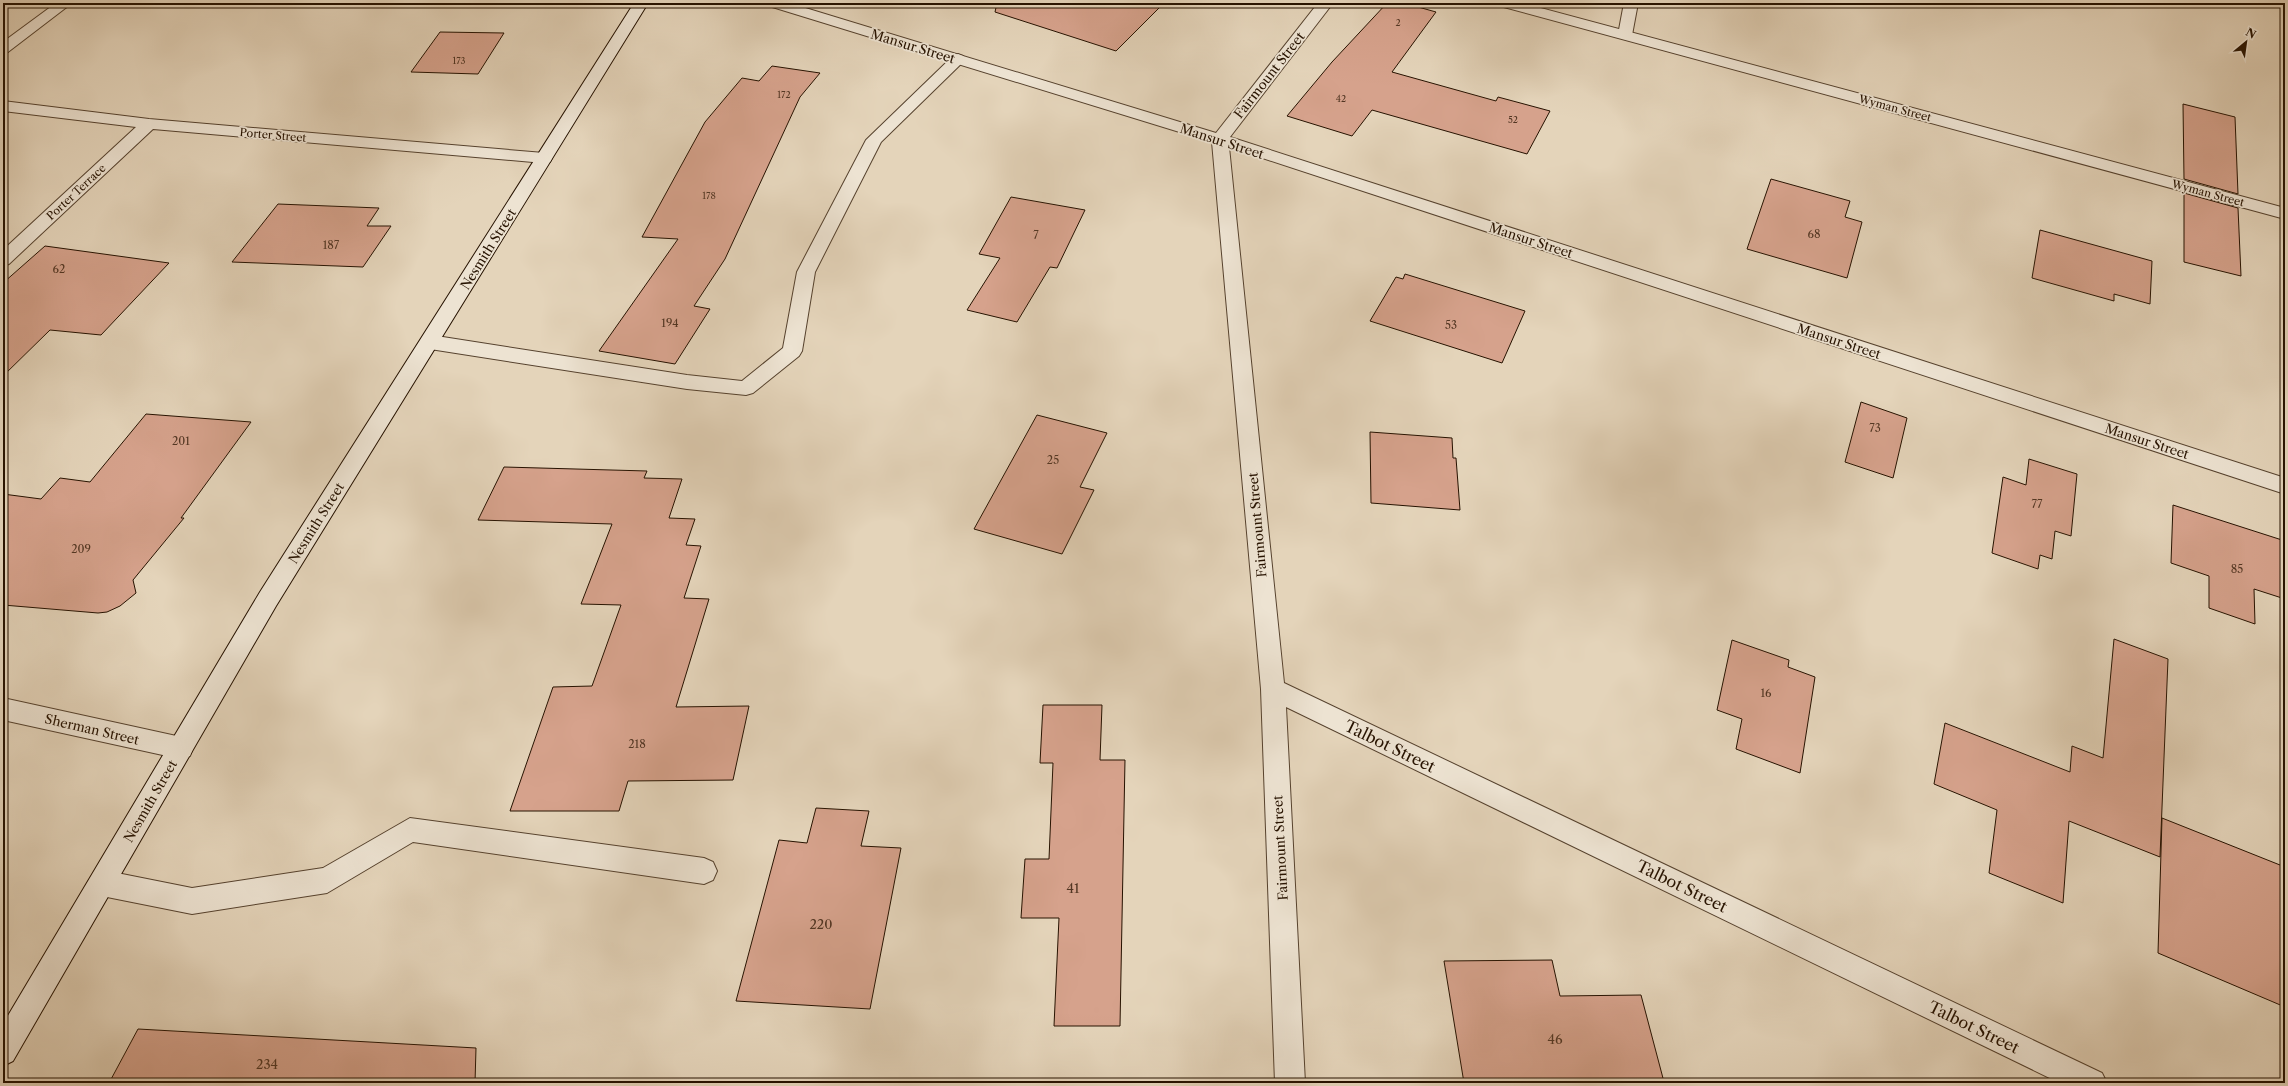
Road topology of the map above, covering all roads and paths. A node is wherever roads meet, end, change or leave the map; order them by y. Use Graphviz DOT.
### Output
graph roads {
  1 [pos="65,3"];
  2 [pos="641,3"];
  3 [pos="774,3"];
  4 [pos="1326,3"];
  5 [pos="1504,3"];
  6 [pos="1631,3"];
  7 [pos="1625,36"];
  8 [pos="3,49"];
  9 [pos="958,59"];
  10 [pos="3,106"];
  11 [pos="149,124"];
  12 [pos="1220,139"];
  13 [pos="544,158"];
  14 [pos="2285,214"];
  15 [pos="3,260"];
  16 [pos="430,342"];
  17 [pos="2285,486"];
  18 [pos="1272,690"];
  19 [pos="3,709"];
  20 [pos="180,748"];
  21 [pos="704,871"];
  22 [pos="102,883"];
  23 [pos="3,1051"];
  24 [pos="1290,1083"];
  25 [pos="2092,1083"];
  1 -- 8 [label="street"];
  2 -- 13 [label="street, Nesmith Street"];
  3 -- 9 [label="street, Mansur Street"];
  4 -- 12 [label="street, Fairmount Street"];
  5 -- 7 [label="street, Wyman Street"];
  6 -- 7 [label="street"];
  7 -- 14 [label="street, Wyman Street"];
  9 -- 12 [label="street, Mansur Street"];
  9 -- 16 [label="street"];
  10 -- 11 [label="street, Porter Street"];
  11 -- 13 [label="street, Porter Street"];
  11 -- 15 [label="street, Porter Terrace"];
  12 -- 17 [label="street, Mansur Street"];
  12 -- 18 [label="street, Fairmount Street"];
  13 -- 16 [label="street, Nesmith Street"];
  16 -- 20 [label="street, Nesmith Street"];
  18 -- 24 [label="street, Fairmount Street"];
  18 -- 25 [label="street, Talbot Street"];
  19 -- 20 [label="street, Sherman Street"];
  20 -- 22 [label="street, Nesmith Street"];
  21 -- 22 [label="street"];
  22 -- 23 [label="street, Nesmith Street"];
}
